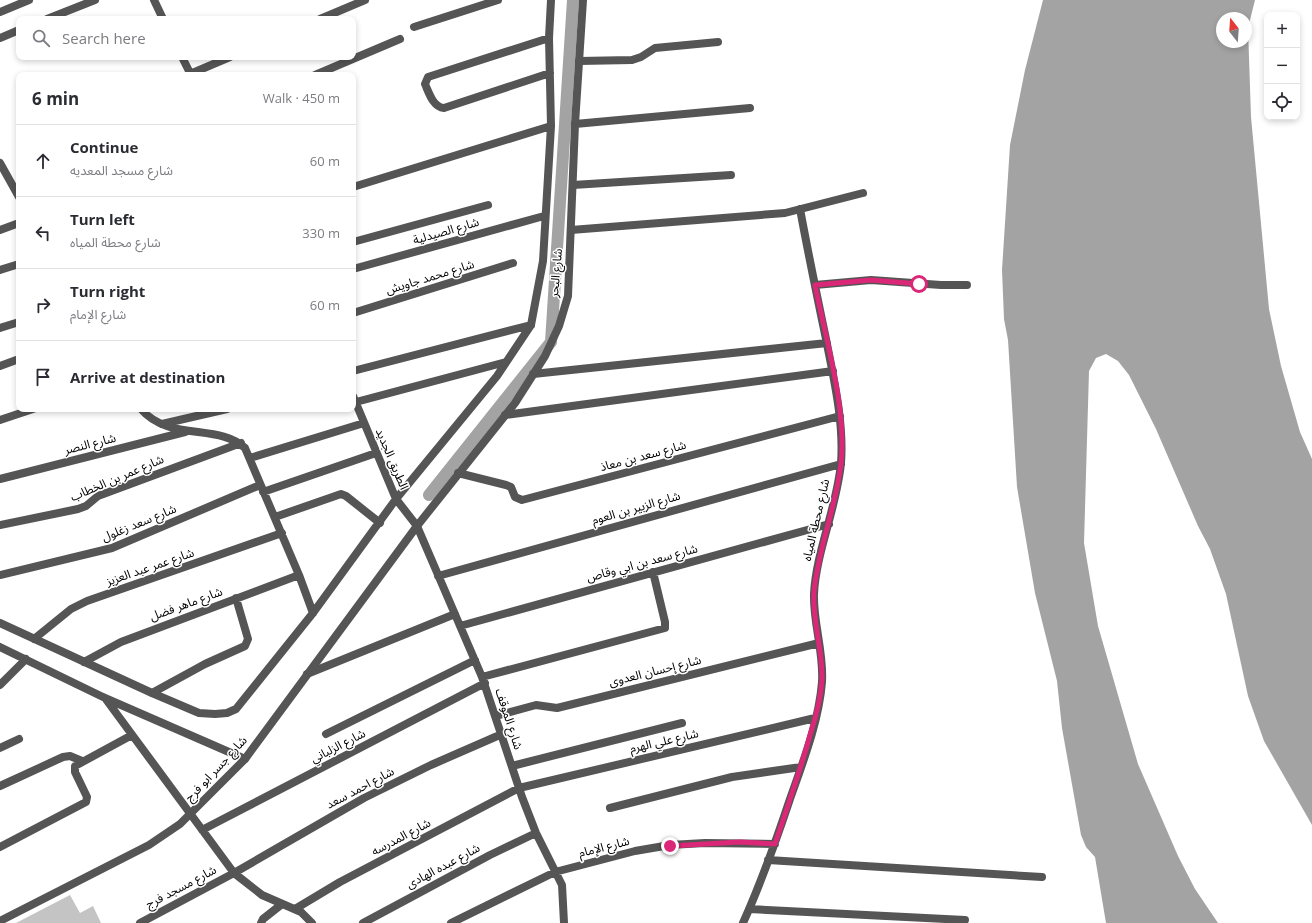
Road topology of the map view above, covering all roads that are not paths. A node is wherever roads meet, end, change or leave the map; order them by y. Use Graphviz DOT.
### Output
graph roads {
  1 [pos="29,0"];
  2 [pos="95,0"];
  3 [pos="154,0"];
  4 [pos="365,0"];
  5 [pos="498,0"];
  6 [pos="551,0"];
  7 [pos="583,0"];
  8 [pos="0,12"];
  9 [pos="55,16"];
  10 [pos="162,16"];
  11 [pos="327,16"];
  12 [pos="414,27"];
  13 [pos="16,31"];
  14 [pos="0,38"];
  15 [pos="549,38"];
  16 [pos="400,39"];
  17 [pos="718,42"];
  18 [pos="356,58"];
  19 [pos="184,60"];
  20 [pos="223,60"];
  21 [pos="351,60"];
  22 [pos="579,61"];
  23 [pos="190,72"];
  24 [pos="196,72"];
  25 [pos="323,72"];
  26 [pos="550,73"];
  27 [pos="750,108"];
  28 [pos="575,124"];
  29 [pos="551,126"];
  30 [pos="0,163"];
  31 [pos="3,174"];
  32 [pos="731,175"];
  33 [pos="16,185"];
  34 [pos="573,185"];
  35 [pos="356,186"];
  36 [pos="863,192"];
  37 [pos="488,205"];
  38 [pos="800,209"];
  39 [pos="544,216"];
  40 [pos="16,225"];
  41 [pos="0,230"];
  42 [pos="571,230"];
  43 [pos="356,241"];
  44 [pos="514,263"];
  45 [pos="16,265"];
  46 [pos="356,268"];
  47 [pos="0,270"];
  48 [pos="815,285"];
  49 [pos="967,285"];
  50 [pos="356,312"];
  51 [pos="16,323"];
  52 [pos="531,325"];
  53 [pos="0,328"];
  54 [pos="827,343"];
  55 [pos="16,360"];
  56 [pos="506,362"];
  57 [pos="0,366"];
  58 [pos="356,371"];
  59 [pos="833,371"];
  60 [pos="533,374"];
  61 [pos="356,399"];
  62 [pos="356,404"];
  63 [pos="24,412"];
  64 [pos="144,412"];
  65 [pos="214,412"];
  66 [pos="505,415"];
  67 [pos="840,416"];
  68 [pos="0,420"];
  69 [pos="162,424"];
  70 [pos="364,424"];
  71 [pos="187,432"];
  72 [pos="241,443"];
  73 [pos="376,453"];
  74 [pos="250,458"];
  75 [pos="841,464"];
  76 [pos="458,473"];
  77 [pos="0,479"];
  78 [pos="261,488"];
  79 [pos="396,499"];
  80 [pos="275,517"];
  81 [pos="380,523"];
  82 [pos="829,524"];
  83 [pos="0,525"];
  84 [pos="417,526"];
  85 [pos="282,533"];
  86 [pos="653,572"];
  87 [pos="1,574"];
  88 [pos="300,575"];
  89 [pos="438,576"];
  90 [pos="236,598"];
  91 [pos="313,613"];
  92 [pos="455,614"];
  93 [pos="0,623"];
  94 [pos="460,626"];
  95 [pos="34,639"];
  96 [pos="819,643"];
  97 [pos="0,647"];
  98 [pos="26,660"];
  99 [pos="475,660"];
  100 [pos="84,662"];
  101 [pos="307,674"];
  102 [pos="484,680"];
  103 [pos="0,685"];
  104 [pos="152,693"];
  105 [pos="105,698"];
  106 [pos="496,716"];
  107 [pos="815,718"];
  108 [pos="682,723"];
  109 [pos="326,734"];
  110 [pos="502,734"];
  111 [pos="132,735"];
  112 [pos="19,738"];
  113 [pos="0,748"];
  114 [pos="245,759"];
  115 [pos="82,761"];
  116 [pos="512,766"];
  117 [pos="802,768"];
  118 [pos="0,786"];
  119 [pos="519,788"];
  120 [pos="610,808"];
  121 [pos="190,814"];
  122 [pos="202,830"];
  123 [pos="536,833"];
  124 [pos="775,844"];
  125 [pos="0,847"];
  126 [pos="768,860"];
  127 [pos="555,872"];
  128 [pos="234,873"];
  129 [pos="1042,877"];
  130 [pos="282,904"];
  131 [pos="295,909"];
  132 [pos="749,909"];
  133 [pos="965,920"];
  134 [pos="3,921"];
  135 [pos="140,923"];
  136 [pos="261,923"];
  137 [pos="312,923"];
  138 [pos="363,923"];
  139 [pos="451,923"];
  140 [pos="564,923"];
  141 [pos="743,923"];
  1 -- 8 [label="street"];
  2 -- 9 [label="street"];
  3 -- 10 [label="street"];
  4 -- 11 [label="street"];
  5 -- 12 [label="street"];
  6 -- 15 [label="street"];
  7 -- 22 [label="street, شارع البحر"];
  13 -- 14 [label="street"];
  15 -- 26 [label="street"];
  15 -- 26 [label="street"];
  16 -- 18 [label="street"];
  17 -- 22 [label="street"];
  19 -- 23 [label="street"];
  20 -- 24 [label="street"];
  21 -- 25 [label="street"];
  22 -- 28 [label="street, شارع البحر"];
  26 -- 29 [label="street"];
  27 -- 28 [label="street"];
  28 -- 34 [label="street, شارع البحر"];
  29 -- 35 [label="street"];
  29 -- 39 [label="street"];
  30 -- 31 [label="street"];
  31 -- 33 [label="street"];
  32 -- 34 [label="street"];
  34 -- 42 [label="street, شارع البحر"];
  36 -- 38 [label="street"];
  37 -- 43 [label="street"];
  38 -- 42 [label="street"];
  38 -- 48 [label="street, شارع محطة المياه"];
  39 -- 46 [label="street, شارع الصيدلية"];
  39 -- 52 [label="street"];
  40 -- 41 [label="street"];
  42 -- 60 [label="street, شارع البحر"];
  44 -- 50 [label="street, شارع محمد جاويش"];
  45 -- 47 [label="street"];
  48 -- 49 [label="street"];
  48 -- 54 [label="street, شارع محطة المياه"];
  51 -- 53 [label="street"];
  52 -- 56 [label="street"];
  52 -- 58 [label="street"];
  54 -- 59 [label="street, شارع محطة المياه"];
  54 -- 60 [label="street"];
  55 -- 57 [label="street"];
  56 -- 61 [label="street"];
  56 -- 79 [label="street"];
  59 -- 66 [label="street"];
  59 -- 67 [label="street, شارع محطة المياه"];
  60 -- 66 [label="street, شارع البحر"];
  62 -- 70 [label="street, الطريق الجديد"];
  63 -- 68 [label="street"];
  64 -- 69 [label="street"];
  65 -- 69 [label="street"];
  66 -- 76 [label="street, شارع البحر"];
  67 -- 75 [label="street, شارع محطة المياه"];
  67 -- 76 [label="street, شارع سعد بن معاذ"];
  69 -- 71 [label="street"];
  70 -- 73 [label="street, الطريق الجديد"];
  70 -- 74 [label="street"];
  71 -- 72 [label="street"];
  71 -- 77 [label="street, شارع النصر"];
  72 -- 74 [label="street"];
  72 -- 83 [label="street, شارع عمر بن الخطاب"];
  73 -- 78 [label="street, شارع سعد زغلول"];
  73 -- 79 [label="street, الطريق الجديد"];
  74 -- 78 [label="street"];
  75 -- 82 [label="street, شارع محطة المياه"];
  75 -- 89 [label="street, شارع الزبير بن العوم"];
  76 -- 84 [label="street, شارع البحر"];
  78 -- 80 [label="street"];
  78 -- 87 [label="street, شارع سعد زغلول"];
  79 -- 81 [label="street"];
  79 -- 84 [label="street, الطريق الجديد"];
  80 -- 81 [label="street"];
  80 -- 85 [label="street"];
  81 -- 91 [label="street"];
  82 -- 86 [label="street, شارع سعد بن ابي وقاص"];
  82 -- 96 [label="street, شارع محطة المياه"];
  84 -- 89 [label="street, شارع الموقف"];
  84 -- 101 [label="street, شارع جسر ابو فرج"];
  85 -- 88 [label="street"];
  85 -- 95 [label="street, شارع عمر عبد العزيز"];
  86 -- 94 [label="street, شارع سعد بن ابي وقاص"];
  86 -- 102 [label="street, شارع الزلباني"];
  88 -- 90 [label="street, شارع ماهر فضل"];
  88 -- 91 [label="street"];
  89 -- 92 [label="street, شارع الموقف"];
  90 -- 100 [label="street, شارع ماهر فضل"];
  90 -- 104 [label="street"];
  91 -- 104 [label="street"];
  92 -- 94 [label="street, شارع الموقف"];
  92 -- 101 [label="street"];
  93 -- 95 [label="street"];
  94 -- 99 [label="street, شارع الموقف"];
  95 -- 100 [label="street"];
  96 -- 106 [label="street, شارع إحسان العدوى"];
  96 -- 107 [label="street, شارع محطة المياه"];
  97 -- 98 [label="street"];
  98 -- 103 [label="street"];
  98 -- 105 [label="street"];
  99 -- 102 [label="street, شارع الموقف"];
  99 -- 109 [label="street"];
  100 -- 104 [label="street"];
  101 -- 114 [label="street, شارع جسر ابو فرج"];
  102 -- 106 [label="street, شارع الموقف"];
  102 -- 122 [label="street, شارع الزلباني"];
  105 -- 111 [label="street"];
  105 -- 114 [label="street"];
  106 -- 110 [label="street, شارع الموقف"];
  107 -- 117 [label="street, شارع محطة المياه"];
  107 -- 119 [label="street, شارع علي الهرم"];
  108 -- 116 [label="street"];
  110 -- 116 [label="street, شارع الموقف"];
  110 -- 128 [label="street, شارع احمد سعد"];
  111 -- 115 [label="street"];
  111 -- 121 [label="street"];
  112 -- 113 [label="street"];
  114 -- 121 [label="street, شارع جسر ابو فرج"];
  115 -- 118 [label="street"];
  115 -- 125 [label="street"];
  116 -- 119 [label="street, شارع الموقف"];
  117 -- 120 [label="street"];
  117 -- 124 [label="street, شارع محطة المياه"];
  119 -- 123 [label="street, شارع الموقف"];
  119 -- 131 [label="street, شارع المدرسه"];
  121 -- 122 [label="street"];
  121 -- 134 [label="street, شارع جسر ابو فرج"];
  122 -- 128 [label="street"];
  123 -- 127 [label="street, شارع الموقف"];
  123 -- 138 [label="street, شارع عبده الهادى"];
  124 -- 126 [label="street, شارع محطة المياه"];
  124 -- 127 [label="street, شارع الإمام"];
  126 -- 129 [label="street"];
  126 -- 132 [label="street, شارع محطة المياه"];
  127 -- 139 [label="street, شارع الإمام"];
  127 -- 140 [label="street, شارع الموقف"];
  128 -- 130 [label="street"];
  128 -- 135 [label="street, شارع مسجد فرج"];
  130 -- 131 [label="street"];
  130 -- 136 [label="street"];
  131 -- 137 [label="street"];
  132 -- 133 [label="street"];
  132 -- 141 [label="street, شارع محطة المياه"];
}
